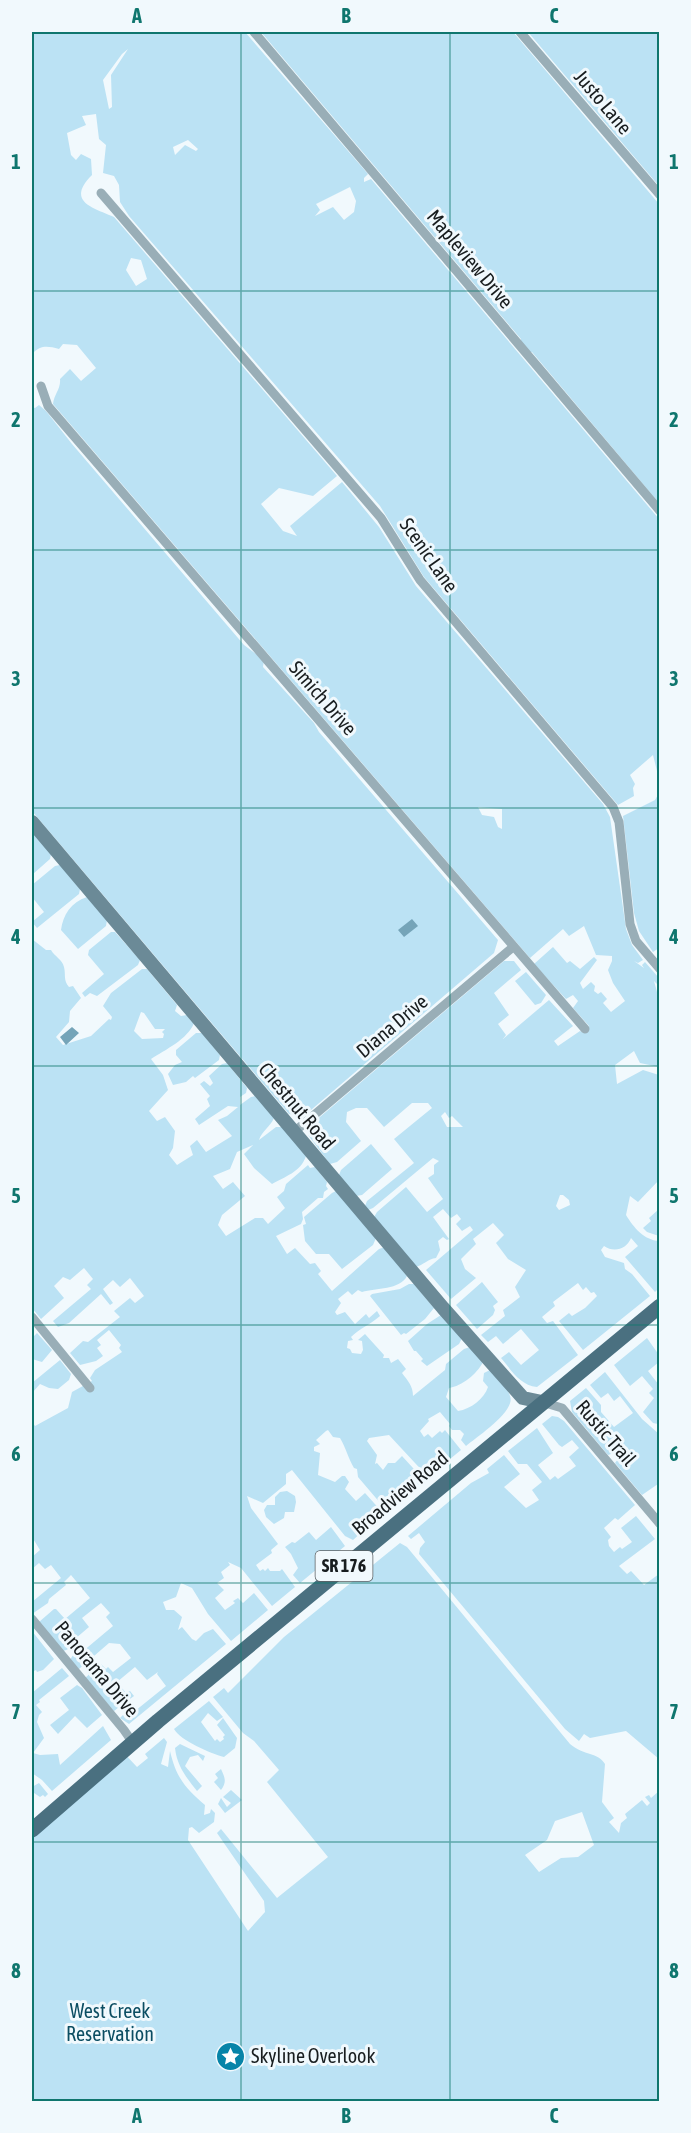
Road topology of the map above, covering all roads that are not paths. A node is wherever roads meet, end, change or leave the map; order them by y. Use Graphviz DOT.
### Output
graph roads {
  1 [pos="254,32"];
  2 [pos="520,32"];
  3 [pos="101,192"];
  4 [pos="660,195"];
  5 [pos="41,386"];
  6 [pos="660,511"];
  7 [pos="32,822"];
  8 [pos="513,947"];
  9 [pos="660,969"];
  10 [pos="585,1029"];
  11 [pos="294,1132"];
  12 [pos="660,1306"];
  13 [pos="32,1317"];
  14 [pos="90,1388"];
  15 [pos="542,1402"];
  16 [pos="660,1524"];
  17 [pos="32,1619"];
  18 [pos="133,1743"];
  19 [pos="32,1830"];
  1 -- 6 [label="street, Mapleview Drive"];
  2 -- 4 [label="street, Justo Lane"];
  3 -- 9 [label="street, Scenic Lane"];
  5 -- 8 [label="street, Simich Drive"];
  7 -- 11 [label="street, Chestnut Road"];
  8 -- 10 [label="street, Simich Drive"];
  8 -- 11 [label="street, Diana Drive"];
  11 -- 15 [label="street, Chestnut Road"];
  12 -- 15 [label="main road, Broadview Road / SR 176"];
  13 -- 14 [label="street"];
  15 -- 16 [label="street, Rustic Trail"];
  15 -- 18 [label="main road, Broadview Road / SR 176"];
  17 -- 18 [label="street, Panorama Drive"];
  18 -- 19 [label="main road, Broadview Road / SR 176"];
}
